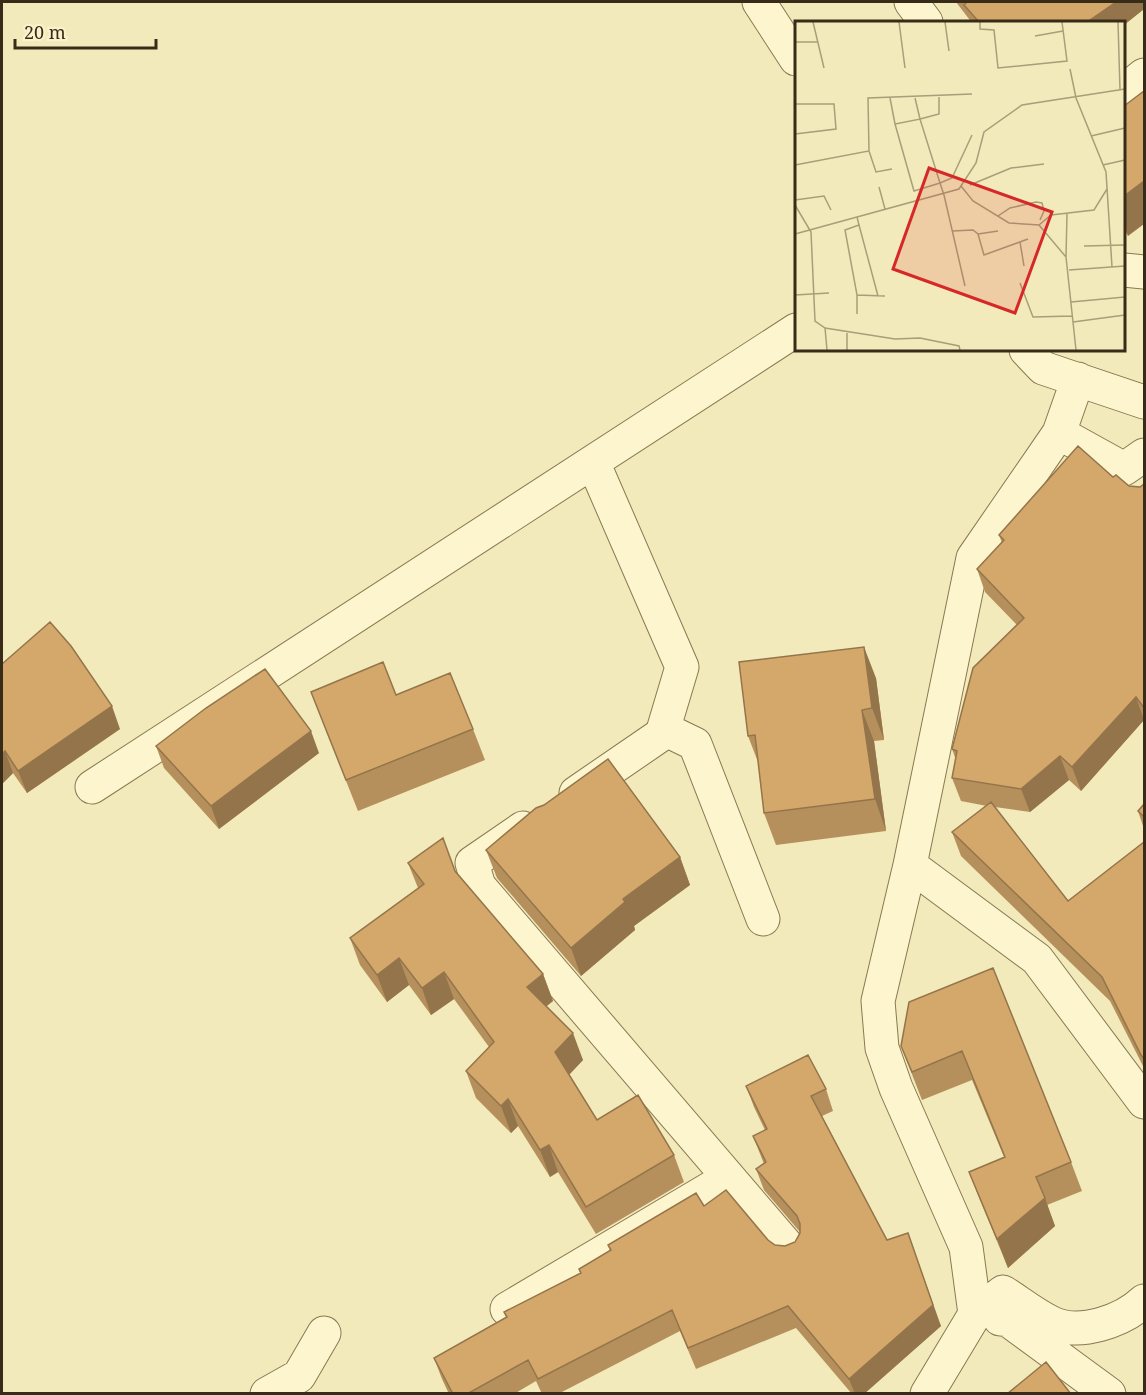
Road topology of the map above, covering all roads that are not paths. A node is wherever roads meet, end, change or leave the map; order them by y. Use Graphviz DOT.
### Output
graph roads {
  1 [pos="759,2"];
  2 [pos="911,2"];
  3 [pos="925,21"];
  4 [pos="795,57"];
  5 [pos="1144,75"];
  6 [pos="1125,90"];
  7 [pos="1125,270"];
  8 [pos="1144,272"];
  9 [pos="795,331"];
  10 [pos="1027,351"];
  11 [pos="1078,379"];
  12 [pos="1144,402"];
  13 [pos="1059,433"];
  14 [pos="593,462"];
  15 [pos="1138,472"];
  16 [pos="664,729"];
  17 [pos="92,787"];
  18 [pos="910,865"];
  19 [pos="763,919"];
  20 [pos="1144,1102"];
  21 [pos="728,1178"];
  22 [pos="790,1249"];
  23 [pos="1144,1301"];
  24 [pos="507,1309"];
  25 [pos="975,1314"];
  26 [pos="324,1333"];
  27 [pos="267,1394"];
  28 [pos="927,1394"];
  29 [pos="1109,1394"];
  1 -- 4 [label="street"];
  2 -- 3 [label="street"];
  5 -- 6 [label="street"];
  7 -- 8 [label="street"];
  9 -- 14 [label="street"];
  10 -- 11 [label="street"];
  11 -- 12 [label="street"];
  11 -- 13 [label="street"];
  13 -- 15 [label="street"];
  13 -- 18 [label="street"];
  14 -- 16 [label="street"];
  14 -- 17 [label="street"];
  16 -- 19 [label="street"];
  16 -- 21 [label="street"];
  18 -- 20 [label="street"];
  18 -- 25 [label="street"];
  21 -- 22 [label="street"];
  21 -- 24 [label="street"];
  23 -- 25 [label="street"];
  25 -- 28 [label="street"];
  25 -- 29 [label="street"];
  26 -- 27 [label="street"];
}
